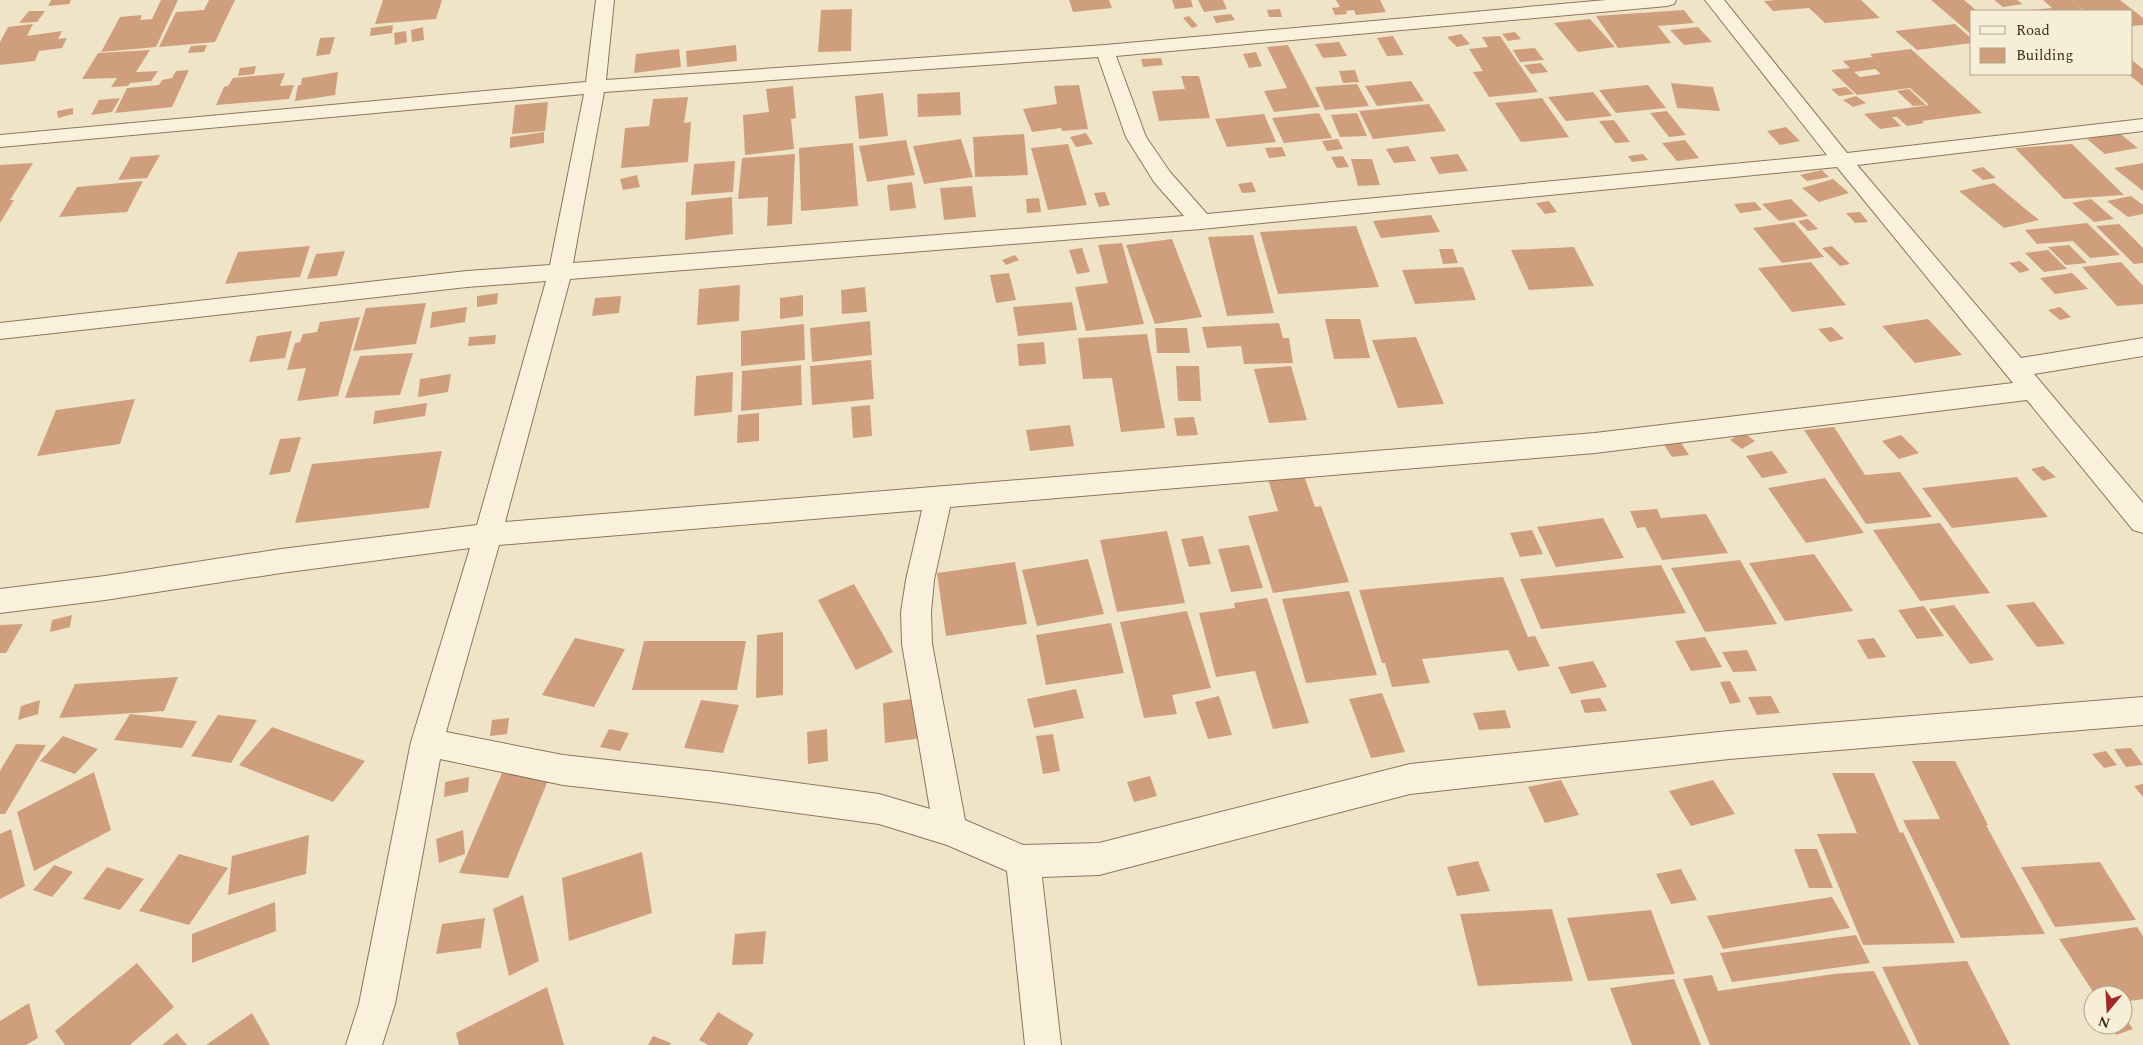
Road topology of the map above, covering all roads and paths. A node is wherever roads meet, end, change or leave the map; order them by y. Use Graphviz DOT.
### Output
graph roads {
  1 [pos="605,0"];
  2 [pos="1666,0"];
  3 [pos="1714,0"];
  4 [pos="1105,51"];
  5 [pos="595,88"];
  6 [pos="2143,125"];
  7 [pos="0,141"];
  8 [pos="1842,160"];
  9 [pos="1201,222"];
  10 [pos="560,271"];
  11 [pos="0,331"];
  12 [pos="2143,347"];
  13 [pos="2017,368"];
  14 [pos="2034,390"];
  15 [pos="938,498"];
  16 [pos="2143,522"];
  17 [pos="488,535"];
  18 [pos="0,600"];
  19 [pos="2143,711"];
  20 [pos="427,742"];
  21 [pos="950,830"];
  22 [pos="1023,861"];
  23 [pos="364,1045"];
  24 [pos="1043,1045"];
  1 -- 5 [label="street"];
  2 -- 4 [label="street"];
  3 -- 8 [label="street"];
  4 -- 5 [label="street"];
  4 -- 9 [label="street"];
  5 -- 7 [label="street"];
  5 -- 10 [label="street"];
  6 -- 8 [label="street"];
  8 -- 9 [label="street"];
  8 -- 13 [label="street"];
  9 -- 10 [label="street"];
  10 -- 11 [label="street"];
  10 -- 17 [label="street"];
  12 -- 13 [label="street"];
  13 -- 14 [label="street"];
  14 -- 15 [label="street"];
  14 -- 16 [label="street"];
  15 -- 17 [label="street"];
  15 -- 21 [label="street"];
  17 -- 18 [label="street"];
  17 -- 20 [label="street"];
  19 -- 22 [label="street"];
  20 -- 21 [label="street"];
  20 -- 23 [label="street"];
  21 -- 22 [label="street"];
  22 -- 24 [label="street"];
}
